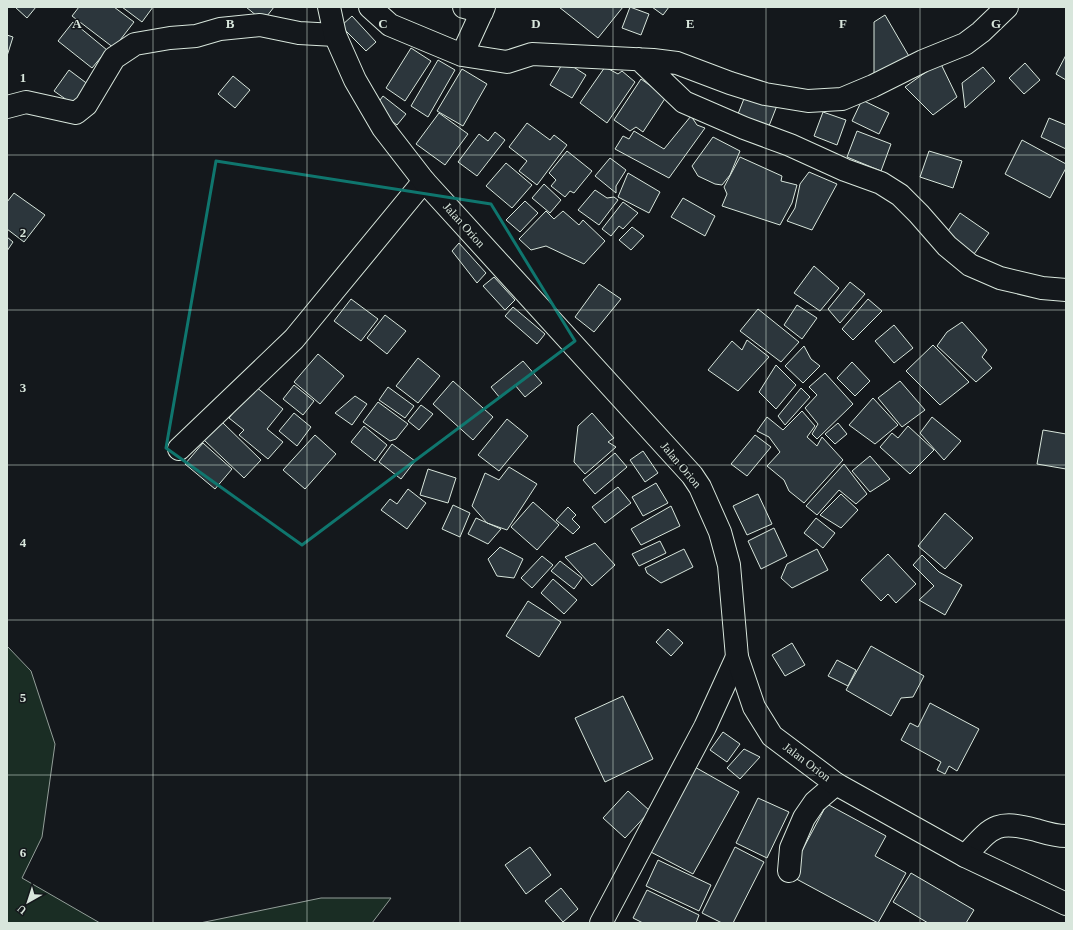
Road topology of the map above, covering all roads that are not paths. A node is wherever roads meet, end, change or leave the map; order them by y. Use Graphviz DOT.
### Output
graph roads {
  1 [pos="329,7"];
  2 [pos="370,7"];
  3 [pos="1007,7"];
  4 [pos="476,9"];
  5 [pos="335,35"];
  6 [pos="462,55"];
  7 [pos="639,59"];
  8 [pos="7,106"];
  9 [pos="424,181"];
  10 [pos="1066,290"];
  11 [pos="179,449"];
  12 [pos="737,657"];
  13 [pos="836,784"];
  14 [pos="1066,836"];
  15 [pos="965,856"];
  16 [pos="789,871"];
  17 [pos="1066,904"];
  18 [pos="600,923"];
  1 -- 5 [label="main road, Jalan Orion"];
  2 -- 6 [label="main road"];
  3 -- 7 [label="main road"];
  4 -- 6 [label="main road"];
  5 -- 8 [label="main road"];
  5 -- 9 [label="main road, Jalan Orion"];
  6 -- 7 [label="main road"];
  7 -- 10 [label="main road"];
  9 -- 11 [label="main road"];
  9 -- 12 [label="main road, Jalan Orion"];
  12 -- 13 [label="main road, Jalan Orion"];
  12 -- 18 [label="main road"];
  13 -- 15 [label="main road, Jalan Orion"];
  13 -- 16 [label="main road"];
  14 -- 15 [label="main road"];
  15 -- 17 [label="main road, Jalan Orion"];
}
